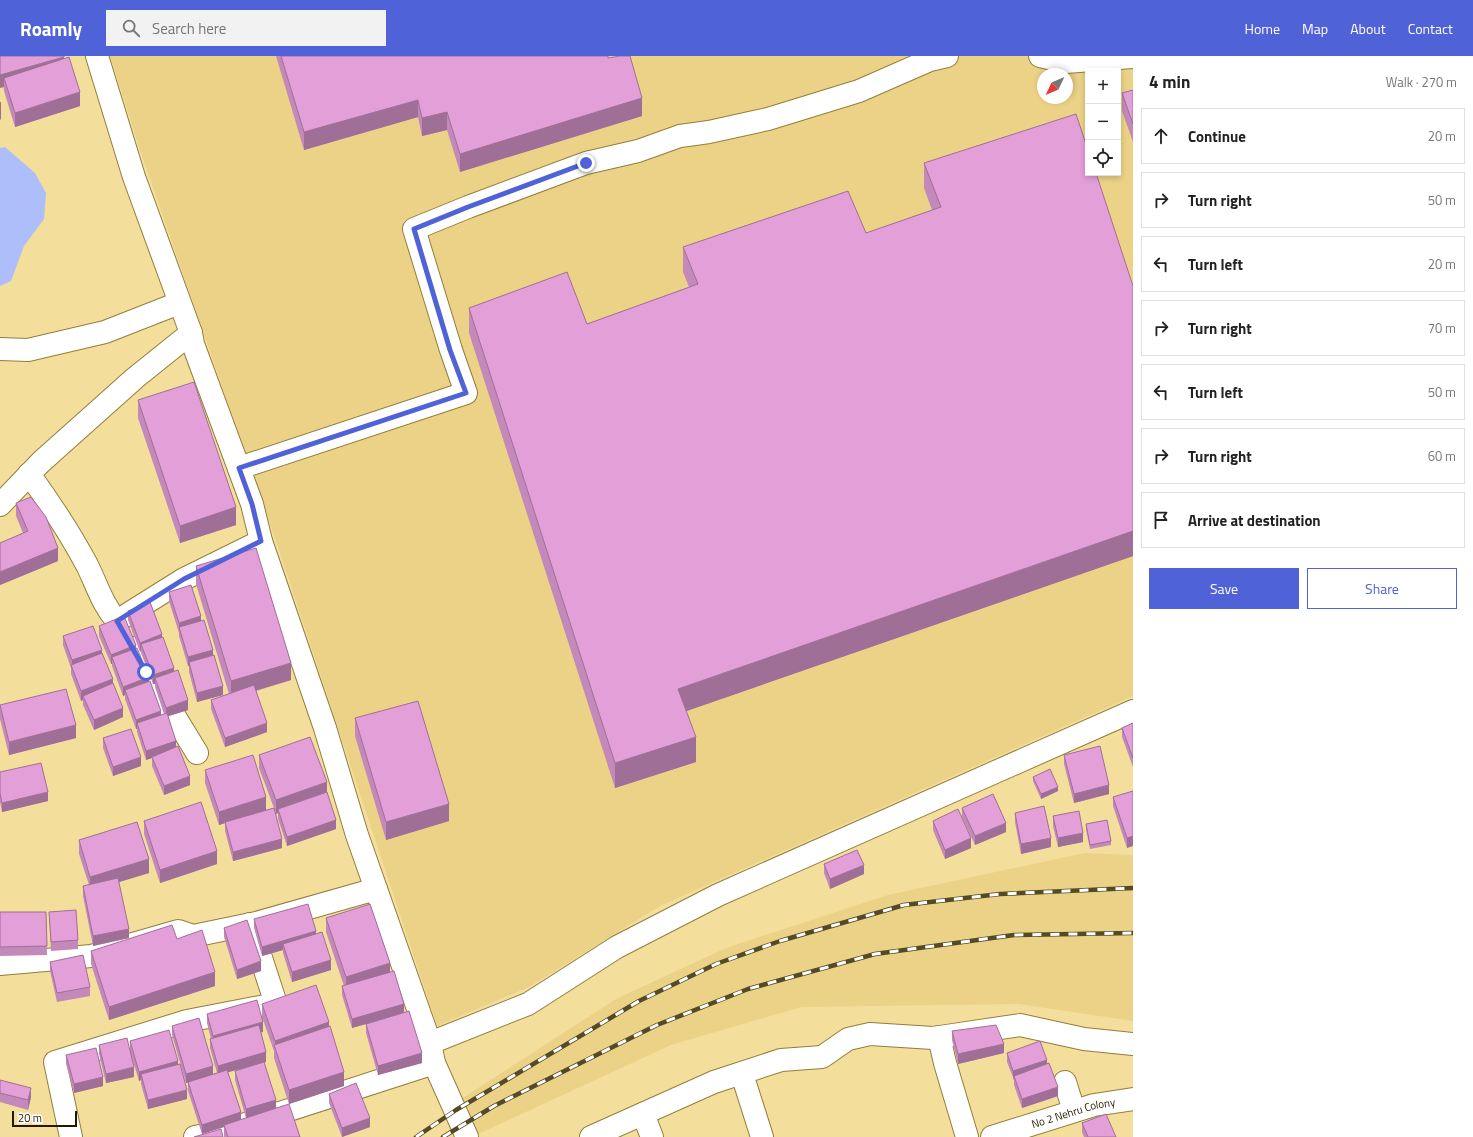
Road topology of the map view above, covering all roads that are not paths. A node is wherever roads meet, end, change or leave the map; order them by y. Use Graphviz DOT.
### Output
graph roads {
  1 [pos="97,56"];
  2 [pos="947,56"];
  3 [pos="1040,56"];
  4 [pos="1133,57"];
  5 [pos="179,304"];
  6 [pos="191,333"];
  7 [pos="0,349"];
  8 [pos="239,468"];
  9 [pos="29,474"];
  10 [pos="0,505"];
  11 [pos="261,541"];
  12 [pos="117,621"];
  13 [pos="1133,711"];
  14 [pos="197,753"];
  15 [pos="376,889"];
  16 [pos="250,924"];
  17 [pos="0,964"];
  18 [pos="939,1037"];
  19 [pos="1133,1044"];
  20 [pos="432,1053"];
  21 [pos="742,1074"];
  22 [pos="1065,1082"];
  23 [pos="1133,1099"];
  24 [pos="1074,1111"];
  25 [pos="643,1114"];
  26 [pos="71,1137"];
  27 [pos="196,1137"];
  28 [pos="467,1137"];
  29 [pos="591,1137"];
  30 [pos="652,1137"];
  31 [pos="762,1137"];
  32 [pos="967,1137"];
  33 [pos="992,1137"];
  1 -- 5 [label="street"];
  2 -- 8 [label="street"];
  3 -- 4 [label="street"];
  5 -- 6 [label="street"];
  5 -- 7 [label="street"];
  6 -- 8 [label="street"];
  6 -- 9 [label="street"];
  8 -- 11 [label="street"];
  9 -- 10 [label="street"];
  9 -- 12 [label="street"];
  11 -- 12 [label="street"];
  11 -- 15 [label="street"];
  12 -- 14 [label="street"];
  13 -- 20 [label="street"];
  15 -- 16 [label="street"];
  15 -- 20 [label="street"];
  16 -- 17 [label="street"];
  16 -- 26 [label="street"];
  18 -- 19 [label="street"];
  18 -- 21 [label="street"];
  18 -- 32 [label="street"];
  20 -- 27 [label="street"];
  20 -- 28 [label="street"];
  21 -- 25 [label="street"];
  21 -- 31 [label="street"];
  22 -- 24 [label="street"];
  23 -- 24 [label="street, No 2 Nehru Colony"];
  24 -- 33 [label="street, No 2 Nehru Colony"];
  25 -- 29 [label="street"];
  25 -- 30 [label="street"];
}
